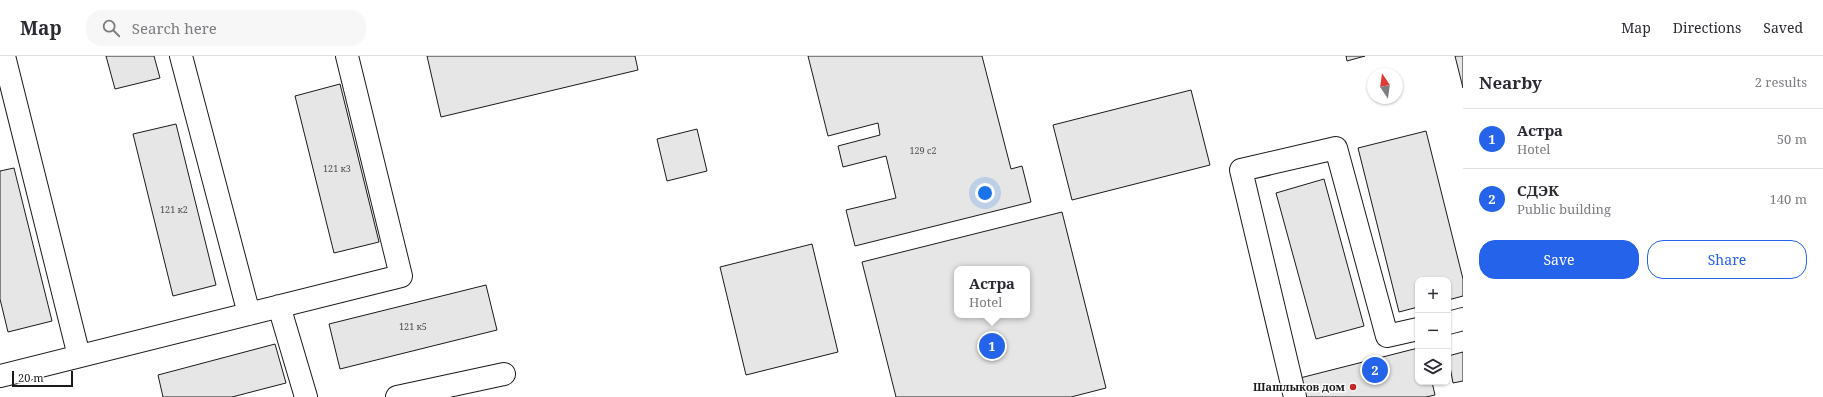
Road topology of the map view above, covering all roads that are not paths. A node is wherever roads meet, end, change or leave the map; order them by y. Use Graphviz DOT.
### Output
graph roads {
  1 [pos="4,56"];
  2 [pos="182,56"];
  3 [pos="347,56"];
  4 [pos="279,306"];
  5 [pos="249,314"];
  6 [pos="1463,319"];
  7 [pos="1451,322"];
  8 [pos="1415,330"];
  9 [pos="79,356"];
  10 [pos="504,374"];
  11 [pos="0,376"];
  12 [pos="306,397"];
  13 [pos="397,397"];
  14 [pos="1295,397"];
  1 -- 9 [label="lane"];
  2 -- 5 [label="lane"];
  3 -- 4 [label="lane"];
  4 -- 5 [label="lane"];
  4 -- 12 [label="lane"];
  5 -- 9 [label="lane"];
  6 -- 7 [label="lane"];
  8 -- 14 [label="lane"];
  9 -- 11 [label="lane"];
  10 -- 13 [label="lane"];
}
